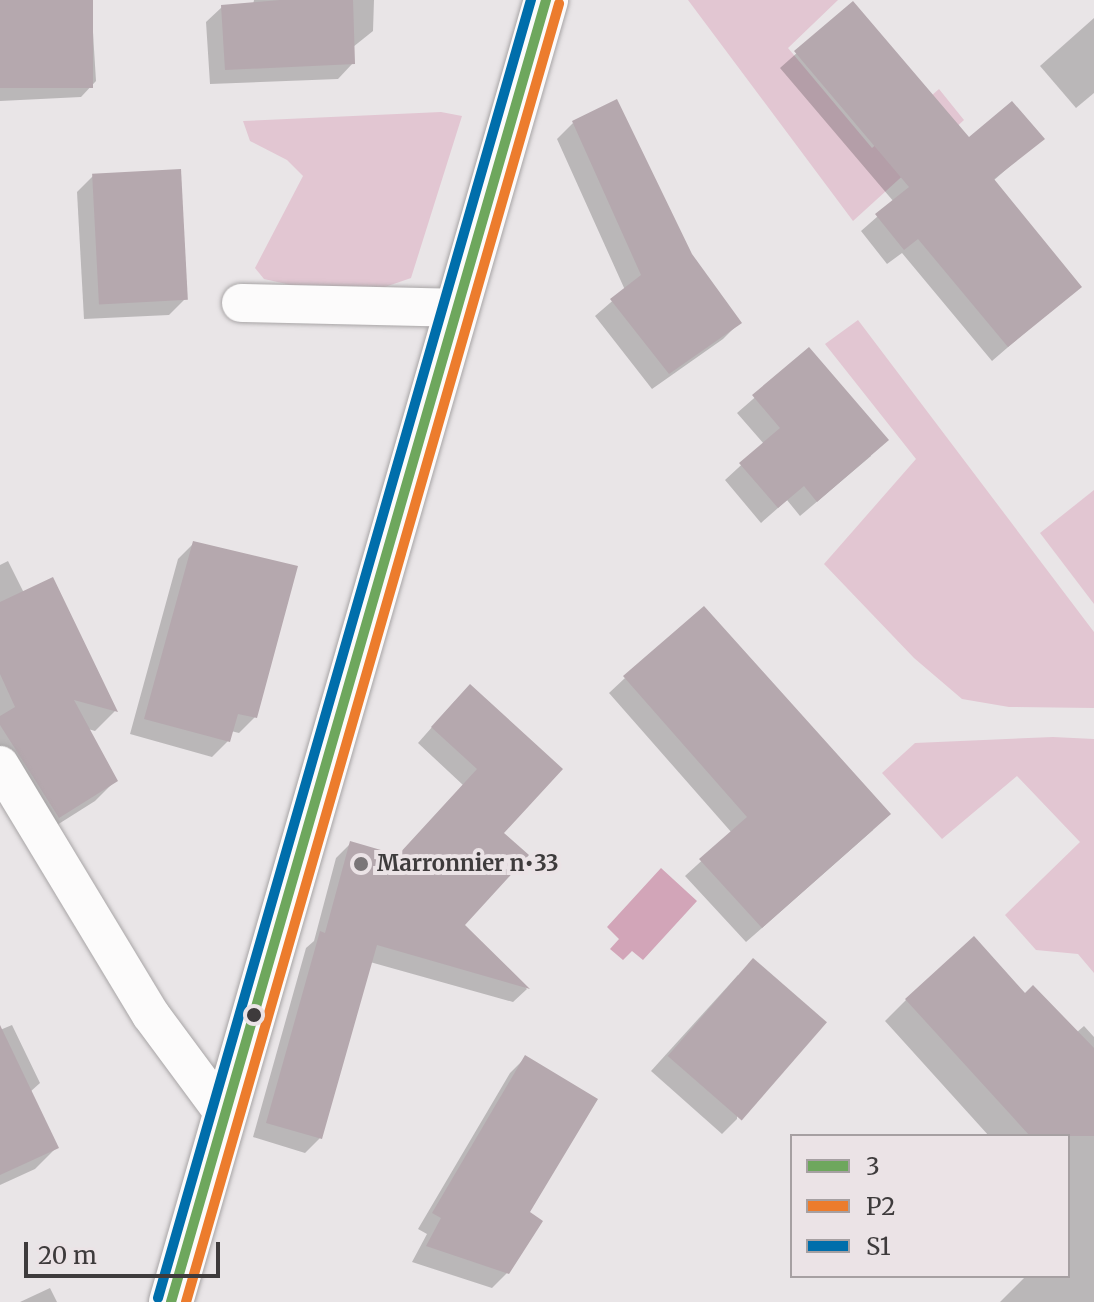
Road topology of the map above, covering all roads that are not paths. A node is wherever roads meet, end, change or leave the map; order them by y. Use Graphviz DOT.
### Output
graph roads {
  1 [pos="546,0"];
  2 [pos="241,303"];
  3 [pos="457,308"];
  4 [pos="0,765"];
  5 [pos="225,1115"];
  6 [pos="171,1302"];
  1 -- 3 [label="street"];
  2 -- 3 [label="lane"];
  3 -- 5 [label="street"];
  4 -- 5 [label="lane"];
  5 -- 6 [label="street"];
}
